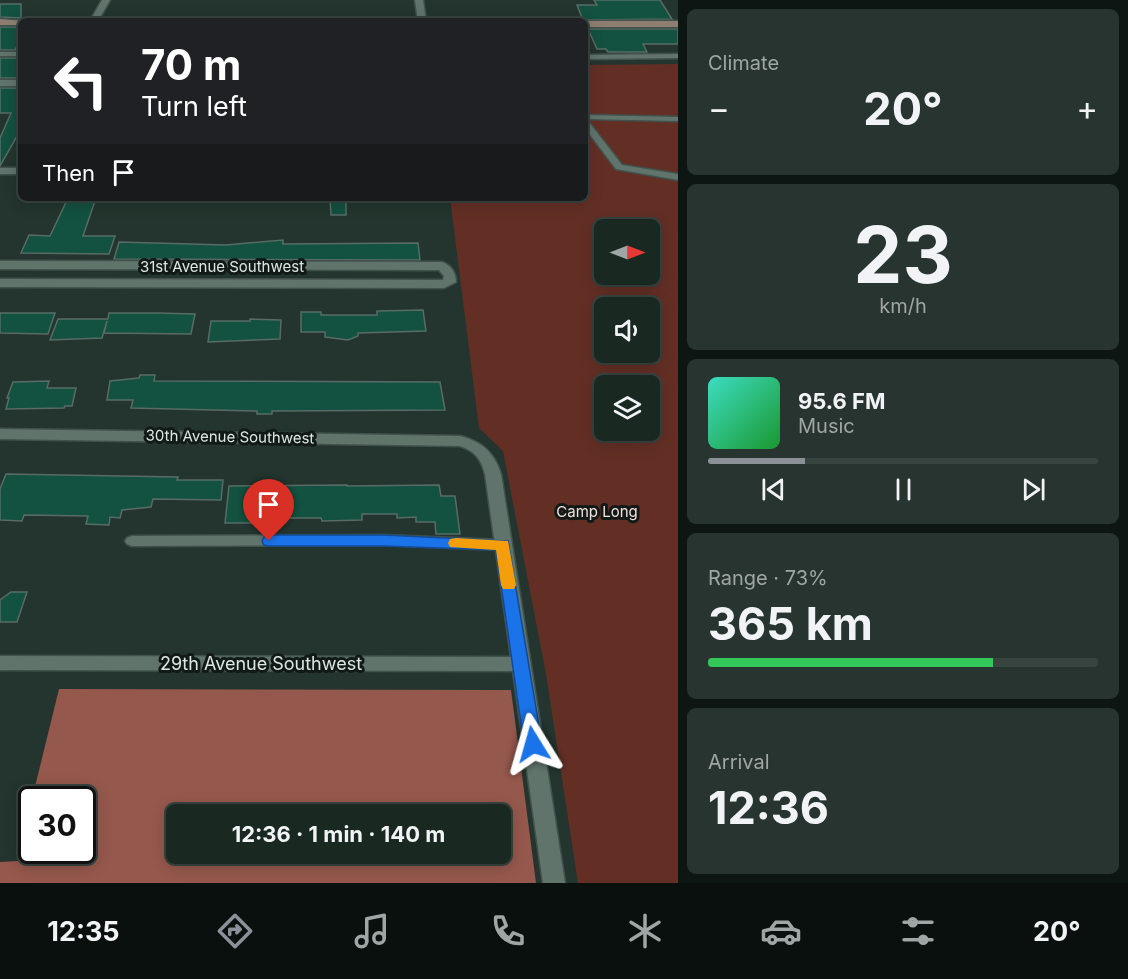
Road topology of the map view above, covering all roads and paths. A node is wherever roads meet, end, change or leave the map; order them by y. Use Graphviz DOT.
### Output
graph roads {
  1 [pos="106,0"];
  2 [pos="419,0"];
  3 [pos="96,18"];
  4 [pos="422,18"];
  5 [pos="0,22"];
  6 [pos="18,22"];
  7 [pos="588,24"];
  8 [pos="678,24"];
  9 [pos="0,54"];
  10 [pos="18,54"];
  11 [pos="678,56"];
  12 [pos="588,57"];
  13 [pos="0,83"];
  14 [pos="18,84"];
  15 [pos="0,91"];
  16 [pos="18,91"];
  17 [pos="588,117"];
  18 [pos="678,119"];
  19 [pos="588,127"];
  20 [pos="619,168"];
  21 [pos="0,171"];
  22 [pos="18,171"];
  23 [pos="678,171"];
  24 [pos="678,177"];
  25 [pos="0,265"];
  26 [pos="0,283"];
  27 [pos="0,434"];
  28 [pos="132,541"];
  29 [pos="502,545"];
  30 [pos="0,663"];
  31 [pos="521,664"];
  32 [pos="554,883"];
  1 -- 3 [label="street"];
  2 -- 4 [label="street"];
  5 -- 6 [label="main road"];
  7 -- 8 [label="main road"];
  9 -- 10 [label="lane"];
  11 -- 12 [label="lane"];
  13 -- 14 [label="street"];
  15 -- 16 [label="street"];
  17 -- 18 [label="lane"];
  19 -- 20 [label="lane"];
  20 -- 23 [label="lane"];
  20 -- 24 [label="lane"];
  21 -- 22 [label="street"];
  25 -- 26 [label="street, 31st Avenue Southwest"];
  27 -- 29 [label="street, 30th Avenue Southwest"];
  28 -- 29 [label="lane"];
  29 -- 31 [label="street"];
  30 -- 31 [label="street, 29th Avenue Southwest"];
  31 -- 32 [label="street"];
}
